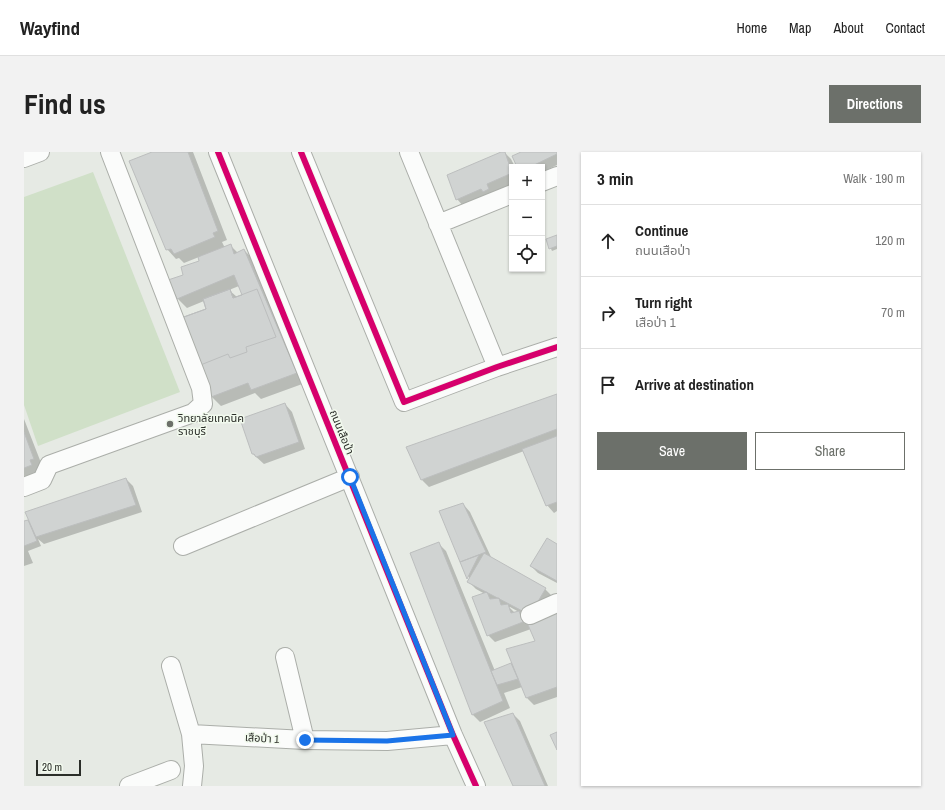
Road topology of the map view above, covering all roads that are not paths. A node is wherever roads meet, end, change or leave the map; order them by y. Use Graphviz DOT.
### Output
graph roads {
  1 [pos="40,152"];
  2 [pos="110,152"];
  3 [pos="218,152"];
  4 [pos="300,152"];
  5 [pos="409,152"];
  6 [pos="24,158"];
  7 [pos="557,176"];
  8 [pos="545,181"];
  9 [pos="509,195"];
  10 [pos="438,224"];
  11 [pos="557,347"];
  12 [pos="497,367"];
  13 [pos="350,477"];
  14 [pos="24,487"];
  15 [pos="183,546"];
  16 [pos="557,603"];
  17 [pos="530,615"];
  18 [pos="285,657"];
  19 [pos="171,666"];
  20 [pos="191,734"];
  21 [pos="453,735"];
  22 [pos="305,740"];
  23 [pos="171,770"];
  24 [pos="129,786"];
  25 [pos="192,786"];
  26 [pos="476,786"];
  1 -- 6 [label="street"];
  2 -- 14 [label="street"];
  3 -- 13 [label="street, ถนนเสือป่า"];
  4 -- 12 [label="street"];
  5 -- 10 [label="street"];
  7 -- 8 [label="street"];
  9 -- 10 [label="street"];
  10 -- 12 [label="street"];
  11 -- 12 [label="street"];
  13 -- 15 [label="street"];
  13 -- 21 [label="street, ถนนเสือป่า"];
  16 -- 17 [label="street"];
  18 -- 22 [label="street"];
  19 -- 20 [label="street"];
  20 -- 22 [label="street, เสือป่า 1"];
  20 -- 25 [label="street"];
  21 -- 22 [label="street, เสือป่า 1"];
  21 -- 26 [label="street, ถนนเสือป่า"];
  23 -- 24 [label="street"];
}
